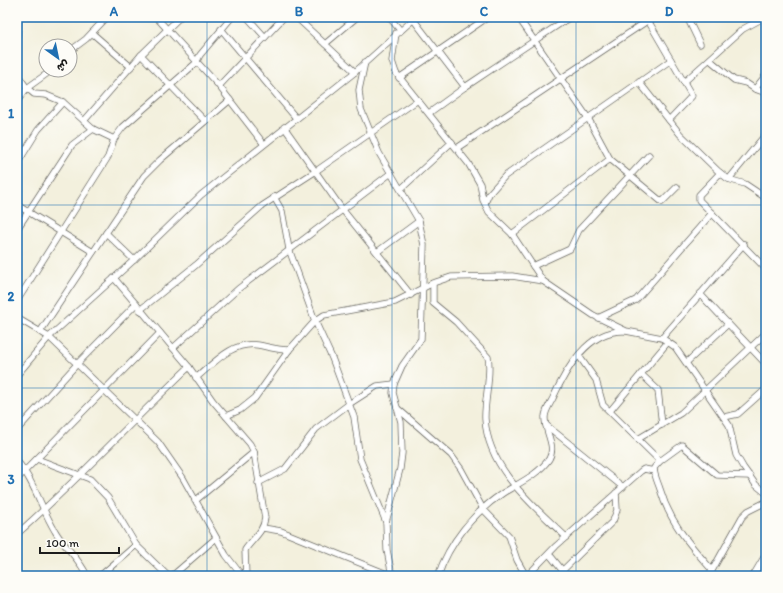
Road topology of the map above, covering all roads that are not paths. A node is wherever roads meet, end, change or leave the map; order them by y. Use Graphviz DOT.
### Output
graph roads {
  1 [pos="19,17"];
  2 [pos="107,17"];
  3 [pos="156,17"];
  4 [pos="180,17"];
  5 [pos="232,17"];
  6 [pos="247,17"];
  7 [pos="284,17"];
  8 [pos="296,17"];
  9 [pos="357,17"];
  10 [pos="389,17"];
  11 [pos="488,17"];
  12 [pos="518,17"];
  13 [pos="570,17"];
  14 [pos="687,17"];
  15 [pos="764,17"];
  16 [pos="414,18"];
  17 [pos="649,18"];
  18 [pos="560,20"];
  19 [pos="221,29"];
  20 [pos="167,30"];
  21 [pos="398,32"];
  22 [pos="92,34"];
  23 [pos="17,37"];
  24 [pos="265,37"];
  25 [pos="535,40"];
  26 [pos="325,44"];
  27 [pos="700,44"];
  28 [pos="78,45"];
  29 [pos="438,52"];
  30 [pos="141,55"];
  31 [pos="245,58"];
  32 [pos="671,60"];
  33 [pos="710,60"];
  34 [pos="365,62"];
  35 [pos="196,63"];
  36 [pos="131,67"];
  37 [pos="355,72"];
  38 [pos="17,74"];
  39 [pos="766,75"];
  40 [pos="41,78"];
  41 [pos="399,78"];
  42 [pos="560,79"];
  43 [pos="639,82"];
  44 [pos="684,82"];
  45 [pos="171,86"];
  46 [pos="219,86"];
  47 [pos="465,87"];
  48 [pos="27,88"];
  49 [pos="754,89"];
  50 [pos="766,93"];
  51 [pos="230,100"];
  52 [pos="418,100"];
  53 [pos="17,101"];
  54 [pos="63,102"];
  55 [pos="429,113"];
  56 [pos="296,118"];
  57 [pos="588,118"];
  58 [pos="669,120"];
  59 [pos="84,121"];
  60 [pos="205,122"];
  61 [pos="284,127"];
  62 [pos="93,129"];
  63 [pos="371,133"];
  64 [pos="766,134"];
  65 [pos="114,139"];
  66 [pos="452,142"];
  67 [pos="263,143"];
  68 [pos="457,148"];
  69 [pos="17,152"];
  70 [pos="649,155"];
  71 [pos="22,156"];
  72 [pos="610,160"];
  73 [pos="17,164"];
  74 [pos="316,171"];
  75 [pos="391,173"];
  76 [pos="720,173"];
  77 [pos="630,176"];
  78 [pos="729,179"];
  79 [pos="677,187"];
  80 [pos="401,189"];
  81 [pos="274,197"];
  82 [pos="766,198"];
  83 [pos="485,203"];
  84 [pos="17,206"];
  85 [pos="342,209"];
  86 [pos="28,212"];
  87 [pos="712,213"];
  88 [pos="419,221"];
  89 [pos="17,229"];
  90 [pos="62,232"];
  91 [pos="106,232"];
  92 [pos="512,234"];
  93 [pos="744,244"];
  94 [pos="289,249"];
  95 [pos="92,252"];
  96 [pos="377,252"];
  97 [pos="134,260"];
  98 [pos="533,266"];
  99 [pos="766,269"];
  100 [pos="114,278"];
  101 [pos="543,281"];
  102 [pos="433,283"];
  103 [pos="423,289"];
  104 [pos="700,294"];
  105 [pos="411,295"];
  106 [pos="17,301"];
  107 [pos="136,304"];
  108 [pos="140,310"];
  109 [pos="17,318"];
  110 [pos="598,318"];
  111 [pos="314,321"];
  112 [pos="728,324"];
  113 [pos="626,331"];
  114 [pos="40,332"];
  115 [pos="766,333"];
  116 [pos="160,334"];
  117 [pos="49,336"];
  118 [pos="662,338"];
  119 [pos="668,342"];
  120 [pos="173,348"];
  121 [pos="751,348"];
  122 [pos="289,350"];
  123 [pos="579,356"];
  124 [pos="687,362"];
  125 [pos="78,363"];
  126 [pos="766,364"];
  127 [pos="189,367"];
  128 [pos="640,374"];
  129 [pos="17,375"];
  130 [pos="196,378"];
  131 [pos="394,384"];
  132 [pos="766,389"];
  133 [pos="106,391"];
  134 [pos="705,391"];
  135 [pos="349,404"];
  136 [pos="397,407"];
  137 [pos="610,411"];
  138 [pos="226,416"];
  139 [pos="724,417"];
  140 [pos="136,418"];
  141 [pos="546,424"];
  142 [pos="662,425"];
  143 [pos="17,430"];
  144 [pos="638,439"];
  145 [pos="254,452"];
  146 [pos="38,459"];
  147 [pos="17,461"];
  148 [pos="660,461"];
  149 [pos="26,471"];
  150 [pos="654,471"];
  151 [pos="82,474"];
  152 [pos="750,476"];
  153 [pos="17,480"];
  154 [pos="258,483"];
  155 [pos="514,486"];
  156 [pos="623,487"];
  157 [pos="616,493"];
  158 [pos="766,493"];
  159 [pos="195,501"];
  160 [pos="766,502"];
  161 [pos="482,509"];
  162 [pos="44,510"];
  163 [pos="386,522"];
  164 [pos="263,528"];
  165 [pos="17,534"];
  166 [pos="566,537"];
  167 [pos="216,538"];
  168 [pos="136,545"];
  169 [pos="549,554"];
  170 [pos="766,554"];
  171 [pos="712,570"];
  172 [pos="562,571"];
  173 [pos="87,576"];
  174 [pos="100,576"];
  175 [pos="168,576"];
  176 [pos="172,576"];
  177 [pos="242,576"];
  178 [pos="246,576"];
  179 [pos="392,576"];
  180 [pos="438,576"];
  181 [pos="527,576"];
  182 [pos="567,576"];
  183 [pos="709,576"];
  184 [pos="752,576"];
  1 -- 23 [label="street"];
  2 -- 22 [label="street"];
  3 -- 20 [label="street"];
  4 -- 20 [label="street"];
  5 -- 19 [label="street"];
  6 -- 24 [label="street"];
  7 -- 24 [label="street"];
  8 -- 26 [label="street"];
  9 -- 26 [label="street"];
  10 -- 21 [label="street"];
  11 -- 29 [label="street"];
  12 -- 25 [label="street"];
  13 -- 18 [label="street"];
  14 -- 27 [label="street"];
  15 -- 33 [label="street"];
  16 -- 21 [label="street"];
  16 -- 29 [label="street"];
  17 -- 32 [label="street"];
  17 -- 42 [label="street"];
  18 -- 25 [label="street"];
  19 -- 31 [label="street"];
  19 -- 35 [label="street"];
  20 -- 30 [label="street"];
  20 -- 35 [label="street"];
  21 -- 34 [label="street"];
  21 -- 41 [label="street"];
  22 -- 28 [label="street"];
  22 -- 36 [label="street"];
  24 -- 31 [label="street"];
  25 -- 42 [label="street"];
  25 -- 47 [label="street"];
  26 -- 37 [label="street"];
  29 -- 41 [label="street"];
  29 -- 47 [label="street"];
  30 -- 36 [label="street"];
  30 -- 45 [label="street"];
  31 -- 46 [label="street"];
  31 -- 56 [label="street"];
  32 -- 43 [label="street"];
  32 -- 44 [label="street"];
  33 -- 44 [label="street"];
  33 -- 49 [label="street"];
  34 -- 37 [label="street"];
  34 -- 63 [label="street"];
  35 -- 45 [label="street"];
  35 -- 46 [label="street"];
  36 -- 59 [label="street"];
  37 -- 56 [label="street"];
  38 -- 48 [label="street"];
  39 -- 49 [label="street"];
  40 -- 48 [label="street"];
  41 -- 52 [label="street"];
  42 -- 57 [label="street"];
  42 -- 68 [label="street"];
  43 -- 57 [label="street"];
  43 -- 58 [label="street"];
  44 -- 58 [label="street"];
  45 -- 60 [label="street"];
  45 -- 65 [label="street"];
  46 -- 51 [label="street"];
  47 -- 55 [label="street"];
  48 -- 53 [label="street"];
  48 -- 54 [label="street"];
  49 -- 50 [label="street"];
  51 -- 60 [label="street"];
  51 -- 67 [label="street"];
  52 -- 55 [label="street"];
  52 -- 63 [label="street"];
  54 -- 59 [label="street"];
  54 -- 71 [label="street"];
  55 -- 66 [label="street"];
  56 -- 61 [label="street"];
  57 -- 72 [label="street"];
  57 -- 83 [label="street"];
  58 -- 76 [label="street"];
  59 -- 62 [label="street"];
  60 -- 91 [label="street"];
  61 -- 67 [label="street"];
  61 -- 74 [label="street"];
  62 -- 65 [label="street"];
  62 -- 86 [label="street"];
  63 -- 74 [label="street"];
  63 -- 75 [label="street"];
  64 -- 78 [label="street"];
  65 -- 90 [label="street"];
  66 -- 68 [label="street"];
  66 -- 80 [label="street"];
  67 -- 97 [label="street"];
  68 -- 83 [label="street"];
  69 -- 71 [label="street"];
  70 -- 77 [label="street"];
  71 -- 73 [label="street"];
  72 -- 77 [label="street"];
  72 -- 92 [label="street"];
  74 -- 81 [label="street"];
  74 -- 85 [label="street"];
  75 -- 80 [label="street"];
  75 -- 85 [label="street"];
  76 -- 78 [label="street"];
  76 -- 87 [label="street"];
  77 -- 79 [label="street"];
  77 -- 98 [label="street"];
  78 -- 82 [label="street"];
  80 -- 88 [label="street"];
  81 -- 94 [label="street"];
  81 -- 108 [label="street"];
  83 -- 92 [label="street"];
  84 -- 86 [label="street"];
  85 -- 94 [label="street"];
  85 -- 96 [label="street"];
  86 -- 89 [label="street"];
  86 -- 90 [label="street"];
  87 -- 93 [label="street"];
  87 -- 110 [label="street"];
  88 -- 96 [label="street"];
  88 -- 103 [label="street"];
  90 -- 95 [label="street"];
  90 -- 106 [label="street"];
  91 -- 95 [label="street"];
  91 -- 97 [label="street"];
  92 -- 98 [label="street"];
  93 -- 99 [label="street"];
  93 -- 104 [label="street"];
  94 -- 111 [label="street"];
  94 -- 120 [label="street"];
  95 -- 114 [label="street"];
  96 -- 105 [label="street"];
  97 -- 100 [label="street"];
  98 -- 101 [label="street"];
  100 -- 107 [label="street"];
  100 -- 117 [label="street"];
  101 -- 102 [label="street"];
  101 -- 110 [label="street"];
  102 -- 103 [label="street"];
  102 -- 155 [label="street"];
  103 -- 105 [label="street"];
  103 -- 131 [label="street"];
  104 -- 112 [label="street"];
  104 -- 118 [label="street"];
  105 -- 111 [label="street"];
  107 -- 108 [label="street"];
  107 -- 125 [label="street"];
  108 -- 116 [label="street"];
  109 -- 114 [label="street"];
  110 -- 113 [label="street"];
  111 -- 122 [label="street"];
  111 -- 135 [label="street"];
  112 -- 121 [label="street"];
  112 -- 124 [label="street"];
  113 -- 118 [label="street"];
  113 -- 123 [label="street"];
  114 -- 117 [label="street"];
  115 -- 121 [label="street"];
  116 -- 120 [label="street"];
  116 -- 133 [label="street"];
  117 -- 125 [label="street"];
  117 -- 129 [label="street"];
  118 -- 119 [label="street"];
  119 -- 124 [label="street"];
  119 -- 128 [label="street"];
  120 -- 127 [label="street"];
  121 -- 126 [label="street"];
  121 -- 134 [label="street"];
  122 -- 130 [label="street"];
  122 -- 138 [label="street"];
  123 -- 137 [label="street"];
  123 -- 141 [label="street"];
  124 -- 134 [label="street"];
  125 -- 133 [label="street"];
  125 -- 143 [label="street"];
  127 -- 130 [label="street"];
  127 -- 140 [label="street"];
  128 -- 137 [label="street"];
  128 -- 142 [label="street"];
  130 -- 138 [label="street"];
  131 -- 135 [label="street"];
  131 -- 136 [label="street"];
  132 -- 139 [label="street"];
  133 -- 140 [label="street"];
  133 -- 146 [label="street"];
  134 -- 139 [label="street"];
  134 -- 142 [label="street"];
  135 -- 154 [label="street"];
  135 -- 163 [label="street"];
  136 -- 161 [label="street"];
  136 -- 163 [label="street"];
  137 -- 144 [label="street"];
  138 -- 145 [label="street"];
  139 -- 152 [label="street"];
  140 -- 151 [label="street"];
  140 -- 159 [label="street"];
  141 -- 155 [label="street"];
  141 -- 156 [label="street"];
  142 -- 144 [label="street"];
  144 -- 148 [label="street"];
  145 -- 154 [label="street"];
  145 -- 159 [label="street"];
  146 -- 149 [label="street"];
  146 -- 151 [label="street"];
  147 -- 149 [label="street"];
  148 -- 150 [label="street"];
  148 -- 152 [label="street"];
  149 -- 153 [label="street"];
  149 -- 162 [label="street"];
  150 -- 156 [label="street"];
  150 -- 171 [label="street"];
  151 -- 162 [label="street"];
  151 -- 168 [label="street"];
  152 -- 158 [label="street"];
  154 -- 164 [label="street"];
  155 -- 161 [label="street"];
  155 -- 166 [label="street"];
  156 -- 157 [label="street"];
  157 -- 166 [label="street"];
  157 -- 172 [label="street"];
  159 -- 167 [label="street"];
  160 -- 171 [label="street"];
  161 -- 180 [label="street"];
  161 -- 181 [label="street"];
  162 -- 165 [label="street"];
  162 -- 173 [label="street"];
  163 -- 179 [label="street"];
  164 -- 178 [label="street"];
  164 -- 179 [label="street"];
  166 -- 169 [label="street"];
  167 -- 176 [label="street"];
  167 -- 177 [label="street"];
  168 -- 174 [label="street"];
  168 -- 175 [label="street"];
  169 -- 172 [label="street"];
  169 -- 181 [label="street"];
  170 -- 184 [label="street"];
  171 -- 183 [label="street"];
  172 -- 182 [label="street"];
}
